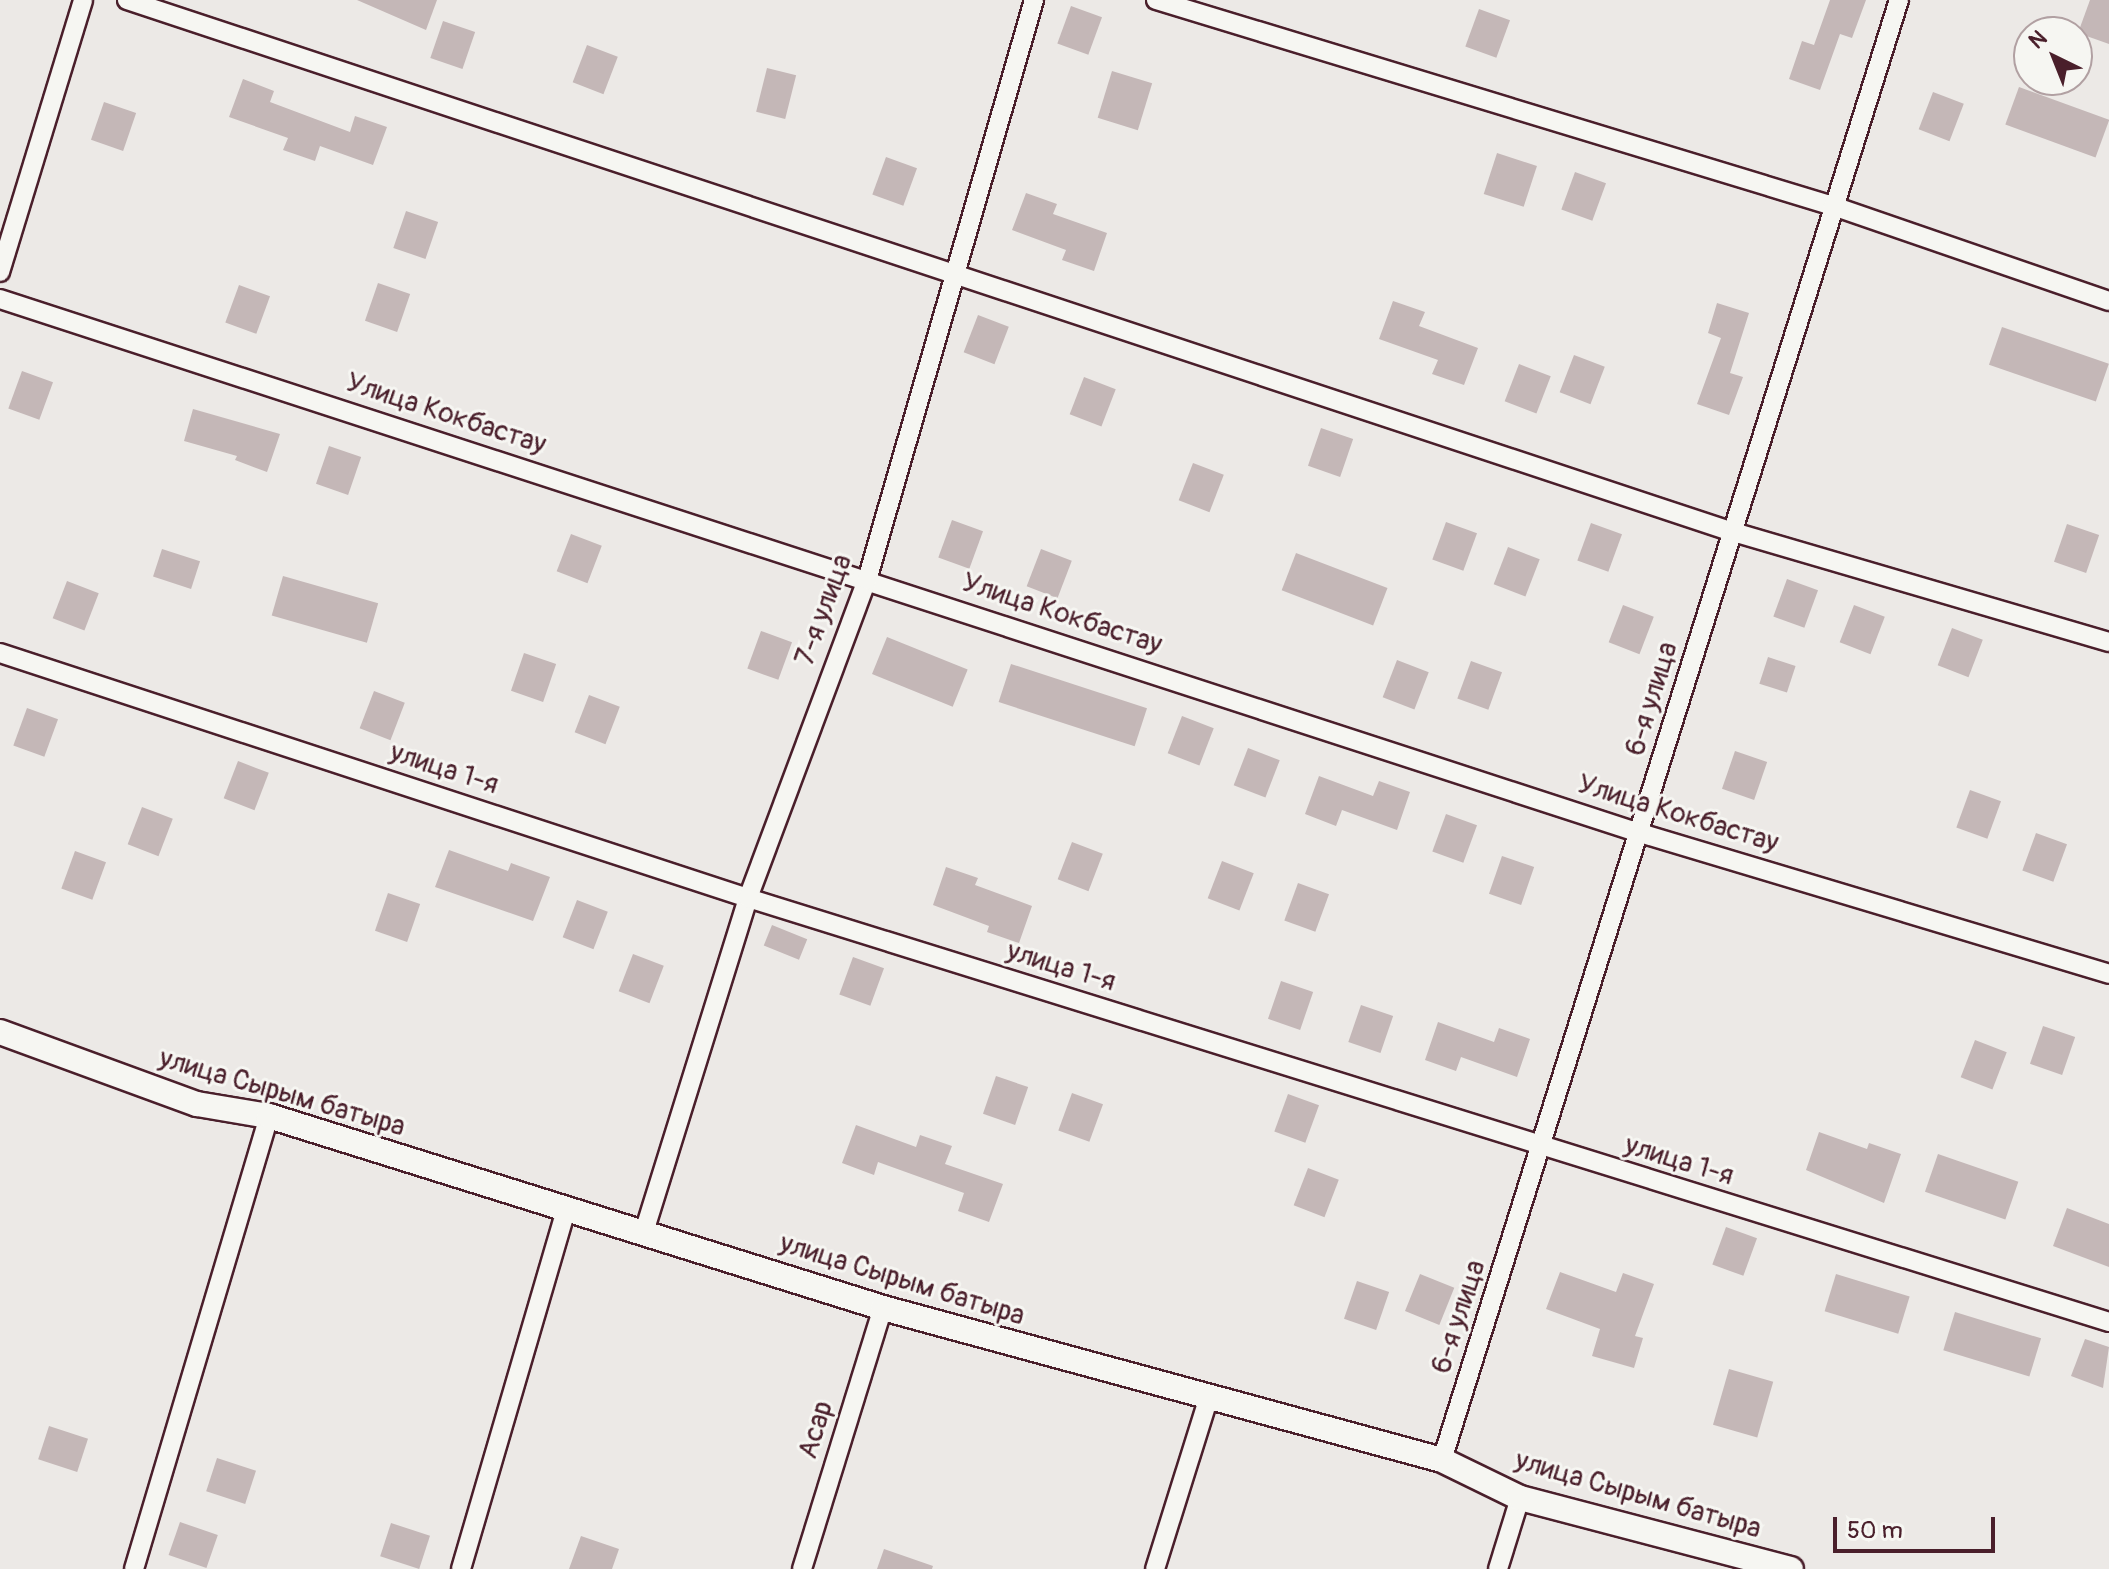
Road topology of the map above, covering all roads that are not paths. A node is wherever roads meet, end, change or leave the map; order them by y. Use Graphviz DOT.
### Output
graph roads {
  1 [pos="83,0"];
  2 [pos="127,0"];
  3 [pos="1034,0"];
  4 [pos="1156,0"];
  5 [pos="1899,0"];
  6 [pos="1833,206"];
  7 [pos="956,271"];
  8 [pos="0,272"];
  9 [pos="0,299"];
  10 [pos="2109,301"];
  11 [pos="1733,532"];
  12 [pos="867,580"];
  13 [pos="2109,642"];
  14 [pos="0,653"];
  15 [pos="1640,833"];
  16 [pos="748,898"];
  17 [pos="2109,974"];
  18 [pos="0,1032"];
  19 [pos="269,1116"];
  20 [pos="1543,1148"];
  21 [pos="566,1211"];
  22 [pos="644,1232"];
  23 [pos="883,1308"];
  24 [pos="2109,1322"];
  25 [pos="1208,1400"];
  26 [pos="1442,1460"];
  27 [pos="1520,1498"];
  28 [pos="134,1569"];
  29 [pos="461,1569"];
  30 [pos="802,1569"];
  31 [pos="1155,1569"];
  32 [pos="1498,1569"];
  33 [pos="1791,1569"];
  1 -- 8 [label="street"];
  2 -- 7 [label="street"];
  3 -- 7 [label="street, 7-я улица"];
  4 -- 6 [label="street"];
  5 -- 6 [label="street, 6-я улица"];
  6 -- 10 [label="street"];
  6 -- 11 [label="street, 6-я улица"];
  7 -- 11 [label="street"];
  7 -- 12 [label="street, 7-я улица"];
  9 -- 12 [label="street, Улица Кокбастау"];
  11 -- 13 [label="street"];
  11 -- 15 [label="street, 6-я улица"];
  12 -- 15 [label="street, Улица Кокбастау"];
  12 -- 16 [label="street, 7-я улица"];
  14 -- 16 [label="street, улица 1-я"];
  15 -- 17 [label="street, Улица Кокбастау"];
  15 -- 20 [label="street, 6-я улица"];
  16 -- 20 [label="street, улица 1-я"];
  16 -- 22 [label="street, 7-я улица"];
  18 -- 19 [label="street, улица Сырым батыра"];
  19 -- 21 [label="street, улица Сырым батыра"];
  19 -- 28 [label="street"];
  20 -- 24 [label="street, улица 1-я"];
  20 -- 26 [label="street, 6-я улица"];
  21 -- 22 [label="street, улица Сырым батыра"];
  21 -- 29 [label="street"];
  22 -- 23 [label="street, улица Сырым батыра"];
  23 -- 25 [label="street, улица Сырым батыра"];
  23 -- 30 [label="street, Асар"];
  25 -- 26 [label="street, улица Сырым батыра"];
  25 -- 31 [label="street"];
  26 -- 27 [label="street, улица Сырым батыра"];
  27 -- 32 [label="street"];
  27 -- 33 [label="street, улица Сырым батыра"];
}
